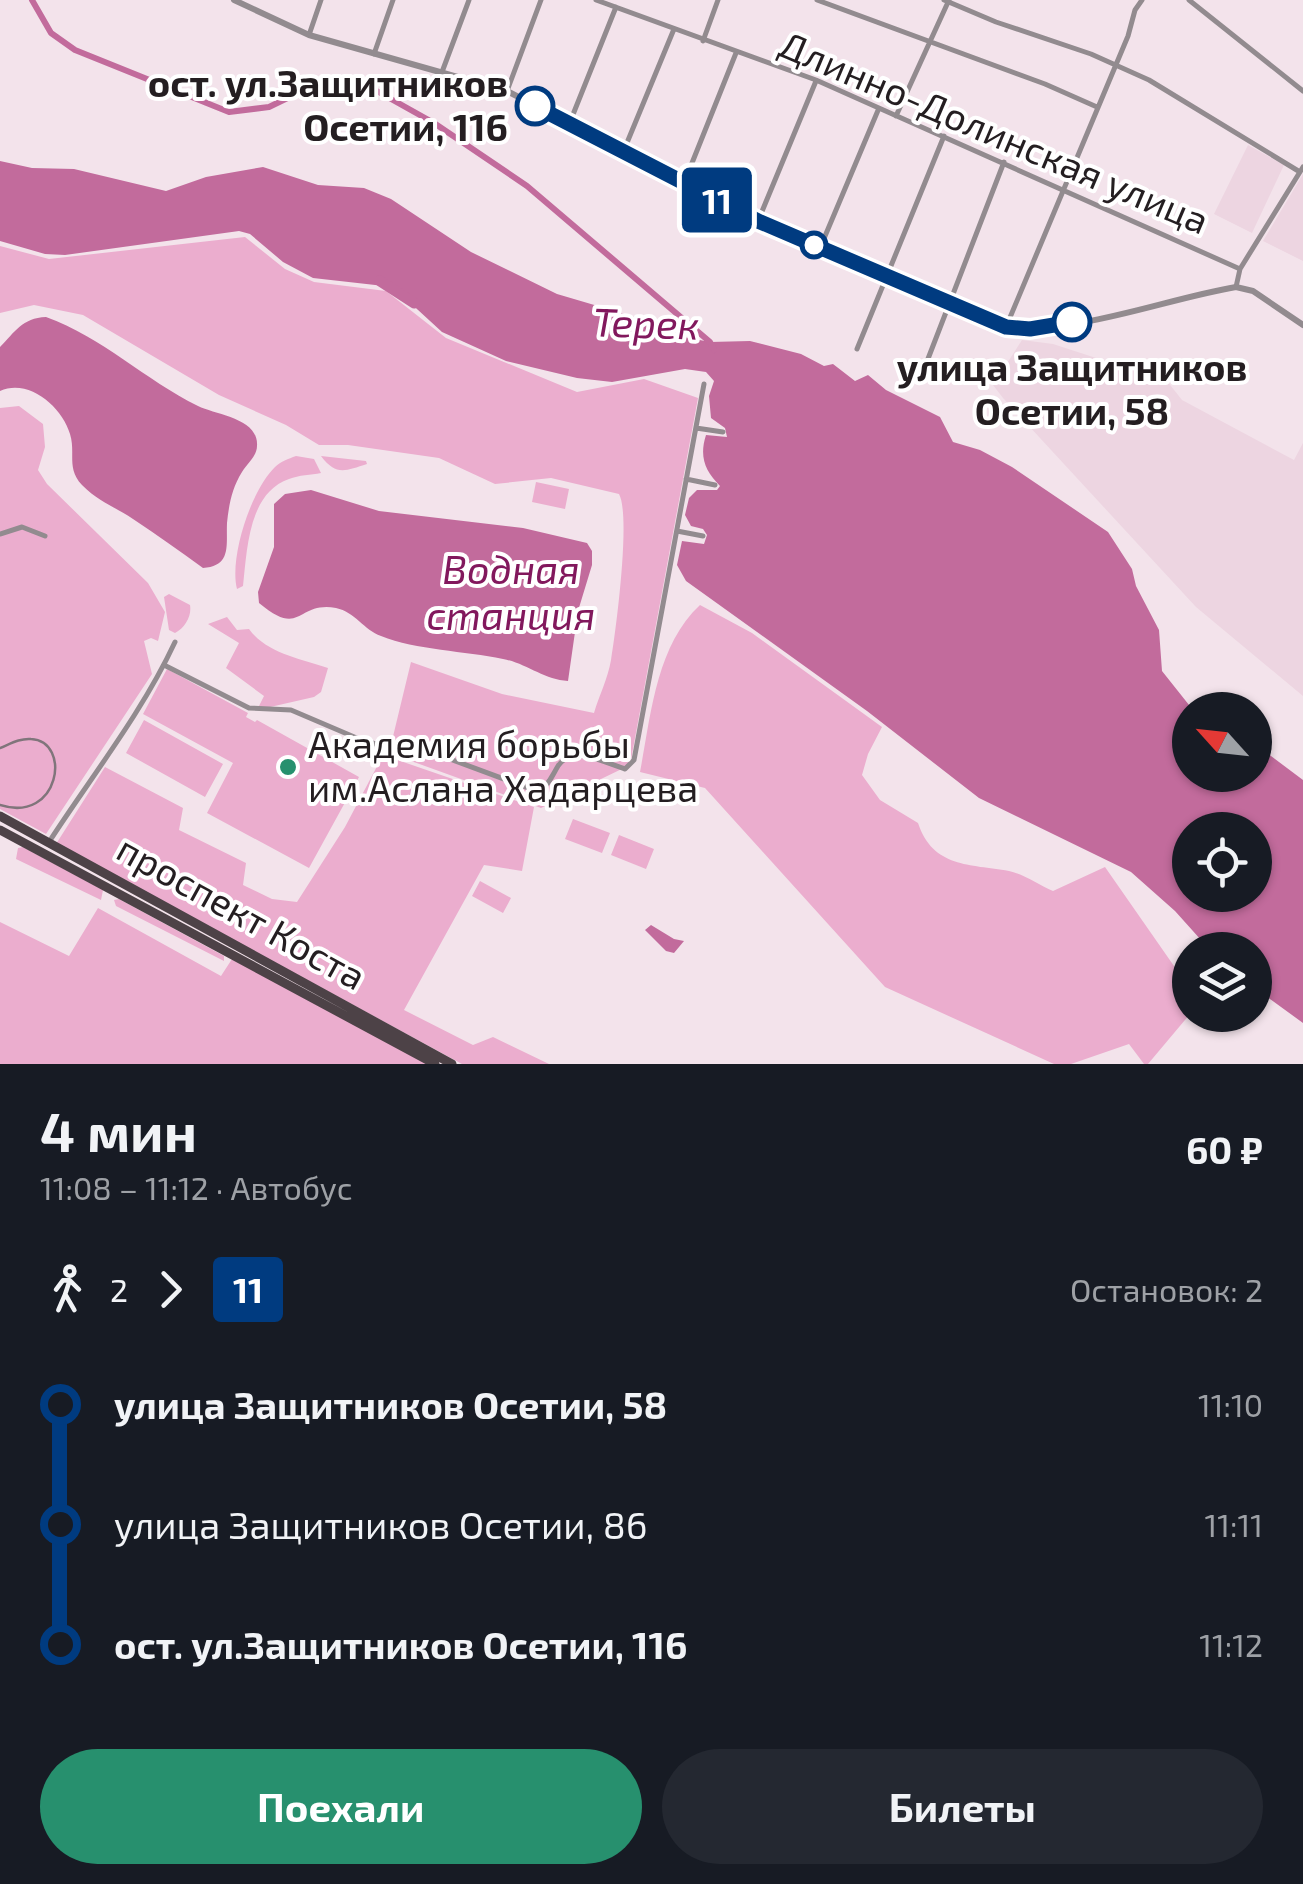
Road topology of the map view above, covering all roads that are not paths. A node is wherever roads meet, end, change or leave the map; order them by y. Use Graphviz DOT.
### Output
graph roads {
  1 [pos="234,0"];
  2 [pos="322,0"];
  3 [pos="393,0"];
  4 [pos="469,0"];
  5 [pos="541,0"];
  6 [pos="596,0"];
  7 [pos="718,0"];
  8 [pos="818,0"];
  9 [pos="947,0"];
  10 [pos="1142,0"];
  11 [pos="1188,0"];
  12 [pos="616,7"];
  13 [pos="674,30"];
  14 [pos="309,35"];
  15 [pos="703,41"];
  16 [pos="931,42"];
  17 [pos="736,53"];
  18 [pos="374,54"];
  19 [pos="1115,66"];
  20 [pos="442,73"];
  21 [pos="816,80"];
  22 [pos="507,91"];
  23 [pos="1303,91"];
  24 [pos="1097,107"];
  25 [pos="879,108"];
  26 [pos="896,116"];
  27 [pos="570,122"];
  28 [pos="944,136"];
  29 [pos="624,150"];
  30 [pos="1004,162"];
  31 [pos="1302,170"];
  32 [pos="684,183"];
  33 [pos="1062,189"];
  34 [pos="758,221"];
  35 [pos="820,248"];
  36 [pos="1240,269"];
  37 [pos="884,277"];
  38 [pos="1236,287"];
  39 [pos="950,304"];
  40 [pos="1303,325"];
  41 [pos="1006,327"];
  42 [pos="857,348"];
  43 [pos="926,364"];
  44 [pos="704,384"];
  45 [pos="696,428"];
  46 [pos="723,432"];
  47 [pos="686,479"];
  48 [pos="714,485"];
  49 [pos="677,531"];
  50 [pos="0,534"];
  51 [pos="45,536"];
  52 [pos="703,536"];
  53 [pos="174,642"];
  54 [pos="164,664"];
  55 [pos="0,816"];
  56 [pos="0,830"];
  57 [pos="49,842"];
  58 [pos="42,852"];
  59 [pos="434,1064"];
  60 [pos="452,1064"];
  1 -- 14 [label="street"];
  2 -- 14 [label="street"];
  3 -- 18 [label="street"];
  4 -- 20 [label="street"];
  5 -- 22 [label="street"];
  6 -- 12 [label="street, Длинно-Долинская улица"];
  7 -- 15 [label="street"];
  8 -- 16 [label="street"];
  9 -- 16 [label="street"];
  9 -- 19 [label="street"];
  10 -- 19 [label="street"];
  11 -- 23 [label="street"];
  12 -- 13 [label="street, Длинно-Долинская улица"];
  12 -- 27 [label="street"];
  13 -- 15 [label="street, Длинно-Долинская улица"];
  13 -- 29 [label="street"];
  14 -- 18 [label="street"];
  15 -- 17 [label="street, Длинно-Долинская улица"];
  16 -- 24 [label="street"];
  16 -- 26 [label="street"];
  17 -- 21 [label="street, Длинно-Долинская улица"];
  17 -- 32 [label="street"];
  18 -- 20 [label="street"];
  19 -- 24 [label="street"];
  19 -- 31 [label="street"];
  20 -- 22 [label="street"];
  21 -- 25 [label="street, Длинно-Долинская улица"];
  21 -- 34 [label="street"];
  22 -- 27 [label="street"];
  24 -- 33 [label="street"];
  25 -- 26 [label="street, Длинно-Долинская улица"];
  25 -- 35 [label="street"];
  26 -- 28 [label="street, Длинно-Долинская улица"];
  27 -- 29 [label="street"];
  28 -- 30 [label="street, Длинно-Долинская улица"];
  28 -- 37 [label="street"];
  29 -- 32 [label="street"];
  30 -- 33 [label="street, Длинно-Долинская улица"];
  30 -- 39 [label="street"];
  31 -- 36 [label="street"];
  32 -- 34 [label="street"];
  33 -- 36 [label="street, Длинно-Долинская улица"];
  33 -- 41 [label="street"];
  34 -- 35 [label="street"];
  35 -- 37 [label="street"];
  36 -- 38 [label="street, Длинно-Долинская улица"];
  37 -- 39 [label="street"];
  37 -- 42 [label="street"];
  38 -- 40 [label="street"];
  38 -- 41 [label="street"];
  39 -- 41 [label="street"];
  39 -- 43 [label="street"];
  44 -- 45 [label="street"];
  45 -- 46 [label="street"];
  45 -- 47 [label="street"];
  47 -- 48 [label="street"];
  47 -- 49 [label="street"];
  49 -- 52 [label="street"];
  49 -- 54 [label="street"];
  50 -- 51 [label="street"];
  53 -- 54 [label="street"];
  54 -- 57 [label="street"];
  55 -- 57 [label="main road, проспект Коста"];
  56 -- 58 [label="main road, проспект Коста"];
  57 -- 58 [label="street"];
  57 -- 60 [label="main road, проспект Коста"];
  58 -- 59 [label="main road, проспект Коста"];
}
